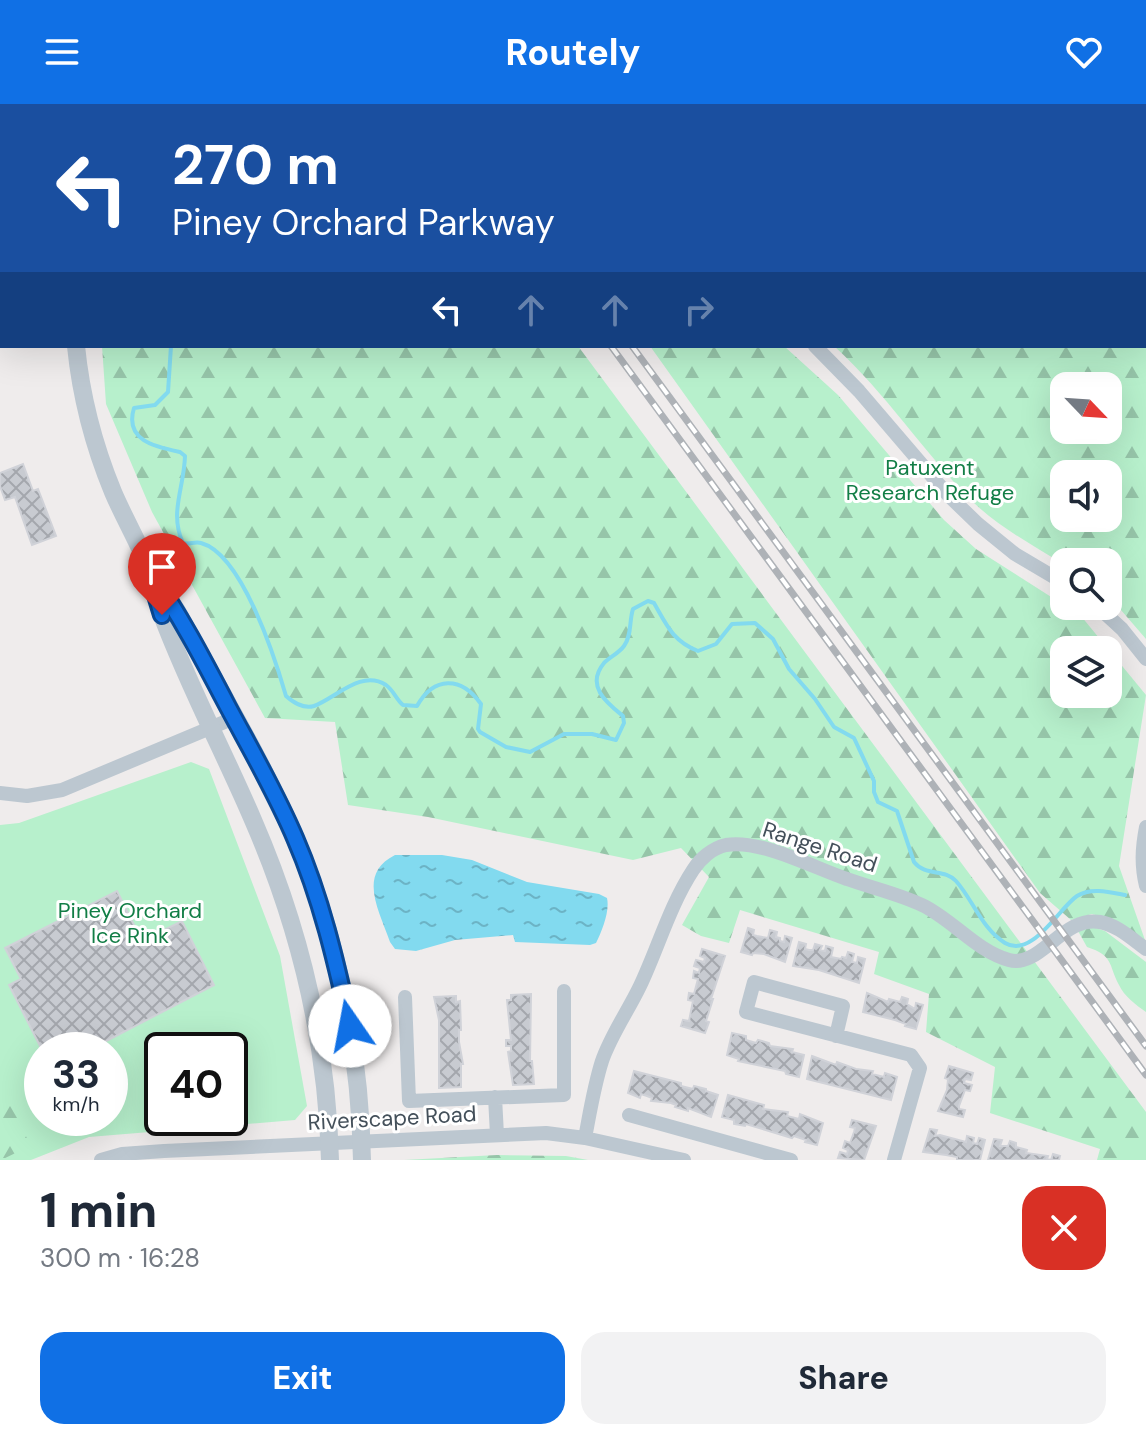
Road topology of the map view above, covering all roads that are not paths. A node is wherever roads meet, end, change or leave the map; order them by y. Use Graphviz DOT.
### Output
graph roads {
  1 [pos="76,348"];
  2 [pos="817,348"];
  3 [pos="148,569"];
  4 [pos="1050,575"];
  5 [pos="1112,620"];
  6 [pos="1146,659"];
  7 [pos="234,718"];
  8 [pos="212,729"];
  9 [pos="0,793"];
  10 [pos="1146,827"];
  11 [pos="1146,886"];
  12 [pos="1146,949"];
  13 [pos="564,991"];
  14 [pos="405,997"];
  15 [pos="836,1036"];
  16 [pos="495,1097"];
  17 [pos="629,1115"];
  18 [pos="497,1135"];
  19 [pos="585,1138"];
  20 [pos="362,1141"];
  21 [pos="330,1152"];
  22 [pos="748,1154"];
  23 [pos="101,1160"];
  24 [pos="362,1160"];
  25 [pos="684,1160"];
  26 [pos="791,1160"];
  27 [pos="894,1160"];
  1 -- 3 [label="street"];
  2 -- 4 [label="street"];
  3 -- 7 [label="street"];
  3 -- 8 [label="street"];
  5 -- 6 [label="street"];
  7 -- 8 [label="street"];
  7 -- 20 [label="street"];
  8 -- 9 [label="street"];
  8 -- 21 [label="street"];
  10 -- 11 [label="street"];
  12 -- 19 [label="street, Range Road"];
  13 -- 16 [label="street"];
  14 -- 16 [label="street"];
  15 -- 15 [label="street"];
  15 -- 27 [label="street"];
  16 -- 18 [label="street"];
  17 -- 22 [label="street"];
  18 -- 19 [label="street, Riverscape Road"];
  18 -- 20 [label="street, Riverscape Road"];
  19 -- 25 [label="street, Riverscape Road"];
  20 -- 21 [label="street, Riverscape Road"];
  20 -- 24 [label="street"];
  21 -- 23 [label="street, Riverscape Road"];
  22 -- 26 [label="street"];
}
